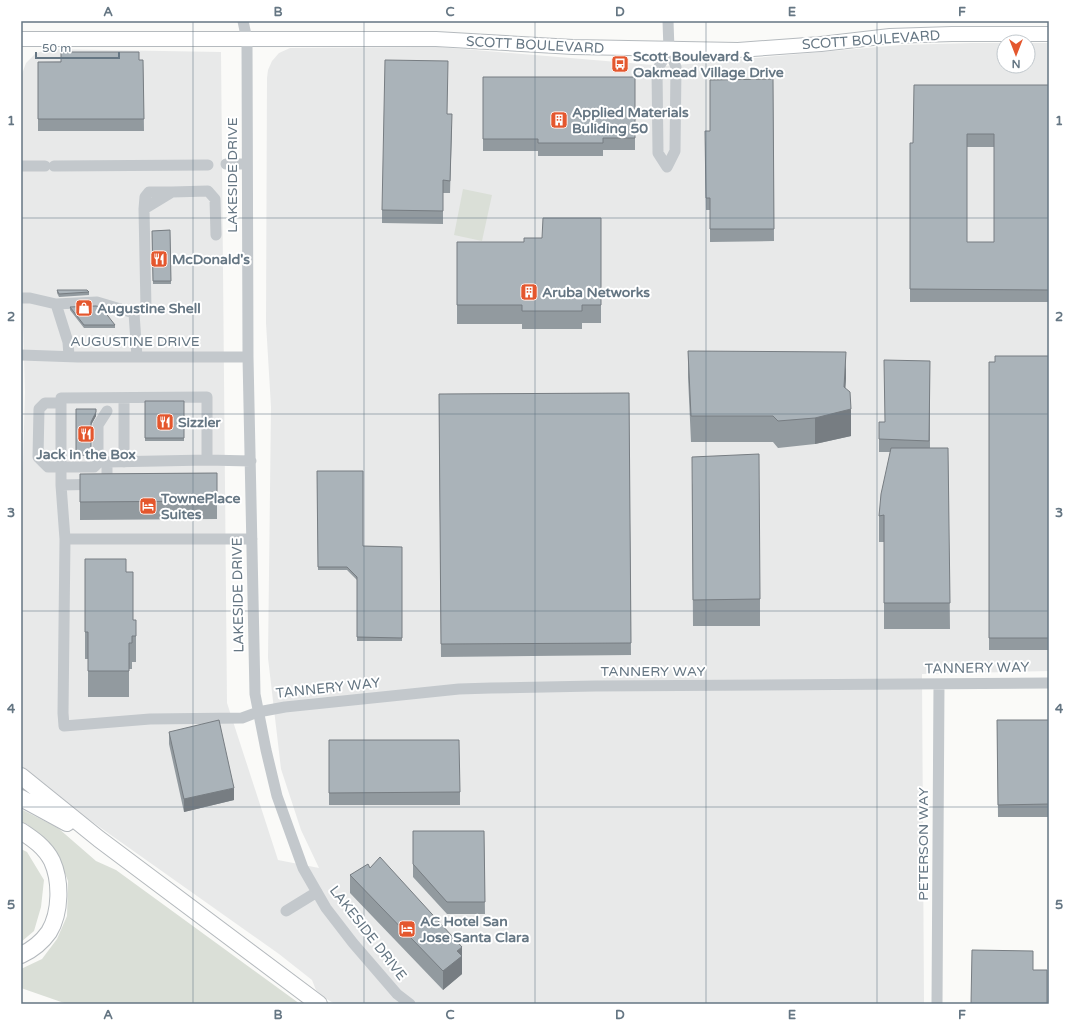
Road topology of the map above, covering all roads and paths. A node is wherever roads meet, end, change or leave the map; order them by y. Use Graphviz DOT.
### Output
graph roads {
  1 [pos="243,21"];
  2 [pos="668,21"];
  3 [pos="1049,34"];
  4 [pos="21,39"];
  5 [pos="247,40"];
  6 [pos="669,50"];
  7 [pos="226,164"];
  8 [pos="247,164"];
  9 [pos="208,165"];
  10 [pos="21,166"];
  11 [pos="216,235"];
  12 [pos="21,298"];
  13 [pos="56,304"];
  14 [pos="146,308"];
  15 [pos="21,355"];
  16 [pos="69,356"];
  17 [pos="137,356"];
  18 [pos="248,356"];
  19 [pos="124,398"];
  20 [pos="61,403"];
  21 [pos="107,411"];
  22 [pos="207,460"];
  23 [pos="251,461"];
  24 [pos="124,462"];
  25 [pos="61,467"];
  26 [pos="61,485"];
  27 [pos="252,538"];
  28 [pos="65,539"];
  29 [pos="1049,683"];
  30 [pos="939,684"];
  31 [pos="258,712"];
  32 [pos="21,776"];
  33 [pos="21,798"];
  34 [pos="21,831"];
  35 [pos="99,839"];
  36 [pos="317,892"];
  37 [pos="286,911"];
  38 [pos="21,955"];
  39 [pos="319,1004"];
  40 [pos="410,1004"];
  41 [pos="938,1004"];
  1 -- 5 [label="street, LAKESIDE DRIVE"];
  2 -- 6 [label="street"];
  3 -- 6 [label="main road, SCOTT BOULEVARD"];
  4 -- 5 [label="main road, SCOTT BOULEVARD"];
  5 -- 6 [label="main road, SCOTT BOULEVARD"];
  5 -- 8 [label="street, LAKESIDE DRIVE"];
  6 -- 6 [label="street"];
  7 -- 8 [label="street"];
  8 -- 18 [label="street, LAKESIDE DRIVE"];
  9 -- 10 [label="street"];
  11 -- 14 [label="street"];
  12 -- 13 [label="street"];
  13 -- 16 [label="street"];
  13 -- 17 [label="street"];
  15 -- 16 [label="street, AUGUSTINE DRIVE"];
  16 -- 17 [label="street, AUGUSTINE DRIVE"];
  17 -- 18 [label="street, AUGUSTINE DRIVE"];
  18 -- 23 [label="street, LAKESIDE DRIVE"];
  19 -- 20 [label="street"];
  19 -- 22 [label="street"];
  19 -- 24 [label="street"];
  20 -- 25 [label="street"];
  20 -- 25 [label="street"];
  21 -- 25 [label="street"];
  22 -- 23 [label="street"];
  22 -- 24 [label="street"];
  23 -- 27 [label="street, LAKESIDE DRIVE"];
  24 -- 26 [label="street"];
  25 -- 26 [label="street"];
  26 -- 28 [label="street"];
  27 -- 28 [label="street"];
  27 -- 31 [label="street, LAKESIDE DRIVE"];
  28 -- 31 [label="street, TANNERY WAY"];
  29 -- 30 [label="street, TANNERY WAY"];
  30 -- 31 [label="street, TANNERY WAY"];
  30 -- 41 [label="street, PETERSON WAY"];
  31 -- 36 [label="street, LAKESIDE DRIVE"];
  32 -- 35 [label="highway"];
  33 -- 35 [label="highway"];
  34 -- 38 [label="highway"];
  35 -- 39 [label="highway"];
  36 -- 37 [label="street"];
  36 -- 40 [label="street, LAKESIDE DRIVE"];
}
